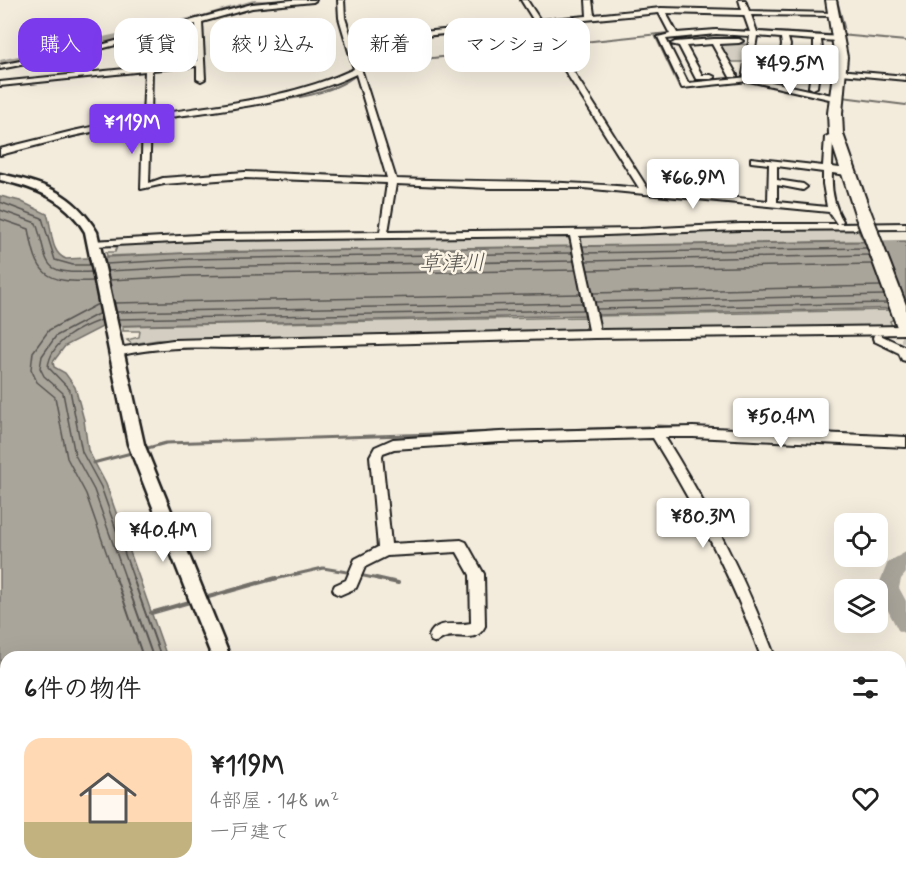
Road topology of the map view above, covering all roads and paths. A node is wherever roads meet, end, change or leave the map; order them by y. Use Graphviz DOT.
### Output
graph roads {
  1 [pos="313,0"];
  2 [pos="341,0"];
  3 [pos="524,0"];
  4 [pos="589,0"];
  5 [pos="742,0"];
  6 [pos="831,0"];
  7 [pos="661,10"];
  8 [pos="747,12"];
  9 [pos="833,14"];
  10 [pos="591,17"];
  11 [pos="535,18"];
  12 [pos="580,18"];
  13 [pos="198,22"];
  14 [pos="348,34"];
  15 [pos="675,36"];
  16 [pos="784,36"];
  17 [pos="754,38"];
  18 [pos="817,38"];
  19 [pos="838,39"];
  20 [pos="714,41"];
  21 [pos="682,44"];
  22 [pos="665,45"];
  23 [pos="18,63"];
  24 [pos="198,63"];
  25 [pos="201,63"];
  26 [pos="0,67"];
  27 [pos="18,71"];
  28 [pos="82,72"];
  29 [pos="114,72"];
  30 [pos="148,72"];
  31 [pos="359,72"];
  32 [pos="570,72"];
  33 [pos="841,72"];
  34 [pos="747,74"];
  35 [pos="81,75"];
  36 [pos="733,75"];
  37 [pos="906,78"];
  38 [pos="201,79"];
  39 [pos="778,80"];
  40 [pos="15,82"];
  41 [pos="0,84"];
  42 [pos="813,87"];
  43 [pos="838,96"];
  44 [pos="146,120"];
  45 [pos="836,134"];
  46 [pos="0,152"];
  47 [pos="754,160"];
  48 [pos="773,163"];
  49 [pos="827,170"];
  50 [pos="847,172"];
  51 [pos="0,177"];
  52 [pos="392,179"];
  53 [pos="773,182"];
  54 [pos="803,187"];
  55 [pos="645,191"];
  56 [pos="772,204"];
  57 [pos="832,210"];
  58 [pos="838,221"];
  59 [pos="869,222"];
  60 [pos="756,224"];
  61 [pos="906,224"];
  62 [pos="710,225"];
  63 [pos="384,231"];
  64 [pos="399,231"];
  65 [pos="427,233"];
  66 [pos="574,236"];
  67 [pos="97,245"];
  68 [pos="594,329"];
  69 [pos="904,329"];
  70 [pos="678,335"];
  71 [pos="878,338"];
  72 [pos="384,341"];
  73 [pos="117,352"];
  74 [pos="906,357"];
  75 [pos="656,433"];
  76 [pos="906,442"];
  77 [pos="385,550"];
  78 [pos="340,589"];
  79 [pos="436,636"];
  80 [pos="220,651"];
  81 [pos="766,651"];
  1 -- 13 [label="street"];
  2 -- 14 [label="street"];
  3 -- 11 [label="street"];
  4 -- 10 [label="street"];
  5 -- 8 [label="street"];
  6 -- 9 [label="main road"];
  7 -- 8 [label="street"];
  7 -- 10 [label="street"];
  7 -- 15 [label="street"];
  8 -- 9 [label="street"];
  8 -- 17 [label="street"];
  9 -- 19 [label="main road"];
  10 -- 12 [label="street"];
  13 -- 25 [label="street"];
  15 -- 17 [label="street"];
  15 -- 22 [label="street"];
  16 -- 17 [label="street"];
  16 -- 18 [label="street"];
  16 -- 39 [label="street"];
  17 -- 20 [label="street"];
  17 -- 34 [label="street"];
  18 -- 19 [label="street"];
  18 -- 42 [label="street"];
  19 -- 33 [label="main road"];
  20 -- 21 [label="street"];
  20 -- 36 [label="street"];
  21 -- 22 [label="street"];
  21 -- 36 [label="street"];
  22 -- 43 [label="street"];
  23 -- 26 [label="street"];
  24 -- 25 [label="street"];
  25 -- 38 [label="street"];
  27 -- 40 [label="street"];
  28 -- 35 [label="street"];
  29 -- 35 [label="street"];
  30 -- 44 [label="street"];
  31 -- 44 [label="street"];
  31 -- 52 [label="street"];
  32 -- 55 [label="street"];
  33 -- 37 [label="street"];
  33 -- 43 [label="main road"];
  34 -- 36 [label="street"];
  34 -- 39 [label="street"];
  35 -- 40 [label="street"];
  39 -- 42 [label="street"];
  40 -- 41 [label="street"];
  42 -- 43 [label="street"];
  43 -- 45 [label="main road"];
  44 -- 46 [label="street"];
  44 -- 52 [label="street"];
  45 -- 49 [label="street"];
  45 -- 50 [label="main road"];
  47 -- 48 [label="street"];
  48 -- 49 [label="street"];
  48 -- 53 [label="street"];
  49 -- 50 [label="street"];
  49 -- 57 [label="street"];
  50 -- 59 [label="main road"];
  51 -- 67 [label="street"];
  52 -- 55 [label="street"];
  52 -- 63 [label="street"];
  53 -- 54 [label="street"];
  53 -- 56 [label="street"];
  55 -- 56 [label="street"];
  56 -- 57 [label="street"];
  57 -- 58 [label="street"];
  58 -- 60 [label="street"];
  58 -- 61 [label="street"];
  59 -- 60 [label="street"];
  59 -- 61 [label="street"];
  59 -- 69 [label="main road"];
  60 -- 62 [label="street"];
  60 -- 66 [label="street"];
  62 -- 64 [label="street"];
  62 -- 65 [label="street"];
  63 -- 64 [label="street"];
  63 -- 67 [label="street"];
  64 -- 65 [label="street"];
  65 -- 66 [label="street"];
  65 -- 67 [label="street"];
  66 -- 68 [label="street"];
  67 -- 73 [label="street"];
  68 -- 70 [label="street"];
  68 -- 72 [label="street"];
  69 -- 70 [label="street"];
  69 -- 71 [label="street"];
  70 -- 71 [label="street"];
  70 -- 72 [label="street"];
  71 -- 74 [label="street"];
  72 -- 73 [label="street"];
  73 -- 80 [label="street"];
  75 -- 76 [label="street"];
  75 -- 77 [label="street"];
  75 -- 81 [label="street"];
  77 -- 78 [label="street"];
  77 -- 79 [label="street"];
}
